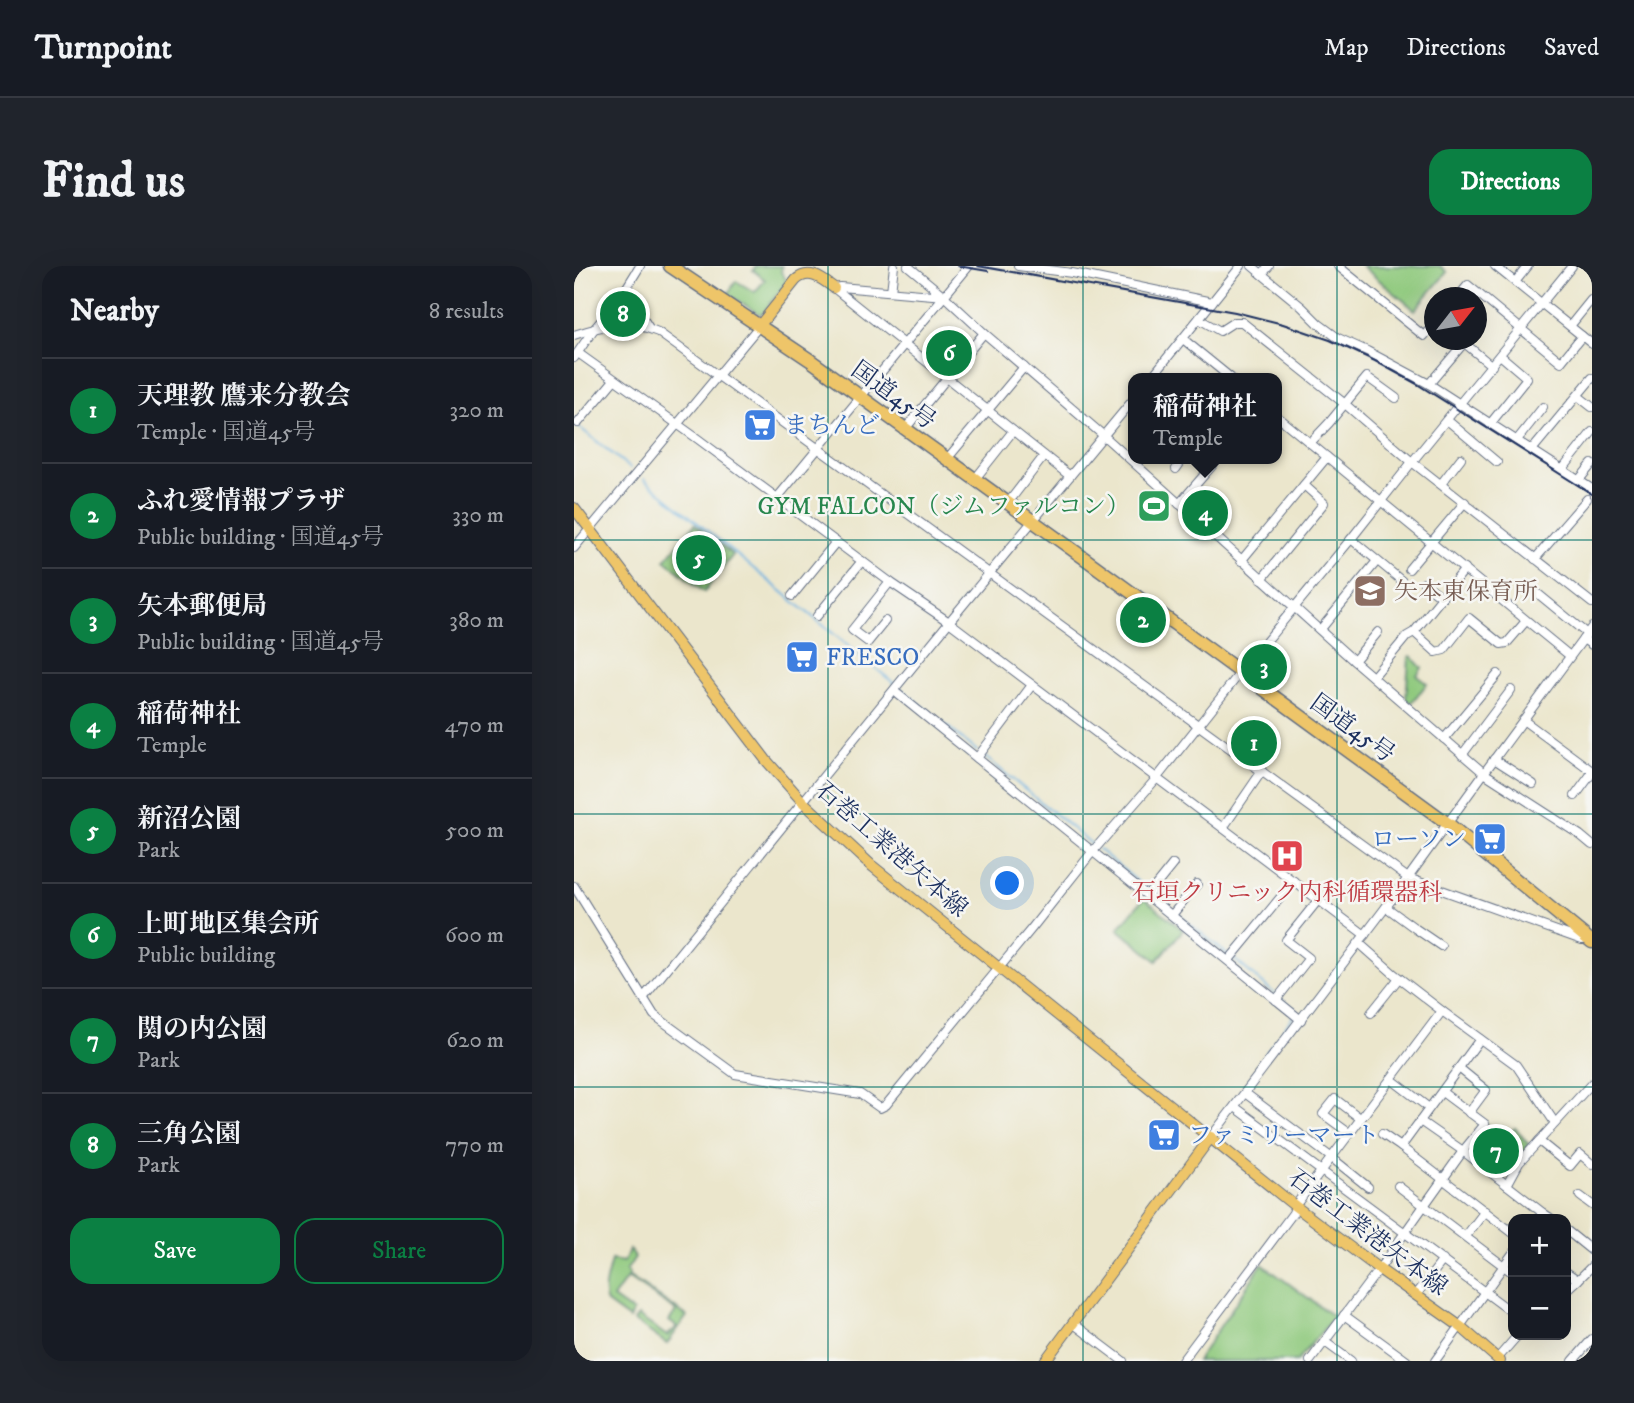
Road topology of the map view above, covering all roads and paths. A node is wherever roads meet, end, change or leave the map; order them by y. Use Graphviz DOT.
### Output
graph roads {
  1 [pos="640,266"];
  2 [pos="670,266"];
  3 [pos="894,266"];
  4 [pos="908,266"];
  5 [pos="969,266"];
  6 [pos="1018,266"];
  7 [pos="1241,266"];
  8 [pos="1252,266"];
  9 [pos="1269,266"];
  10 [pos="1338,266"];
  11 [pos="1496,266"];
  12 [pos="1528,266"];
  13 [pos="1572,266"];
  14 [pos="1262,274"];
  15 [pos="1515,282"];
  16 [pos="834,288"];
  17 [pos="891,291"];
  18 [pos="944,296"];
  19 [pos="619,300"];
  20 [pos="1487,301"];
  21 [pos="1592,301"];
  22 [pos="1212,302"];
  23 [pos="1542,304"];
  24 [pos="1199,318"];
  25 [pos="760,326"];
  26 [pos="1570,326"];
  27 [pos="594,328"];
  28 [pos="649,328"];
  29 [pos="1521,329"];
  30 [pos="984,333"];
  31 [pos="574,335"];
  32 [pos="1424,336"];
  33 [pos="1583,336"];
  34 [pos="1183,339"];
  35 [pos="1592,344"];
  36 [pos="903,345"];
  37 [pos="1455,350"];
  38 [pos="1473,350"];
  39 [pos="1500,355"];
  40 [pos="576,356"];
  41 [pos="1492,366"];
  42 [pos="1024,367"];
  43 [pos="1155,373"];
  44 [pos="1225,373"];
  45 [pos="718,376"];
  46 [pos="1592,378"];
  47 [pos="947,379"];
  48 [pos="614,380"];
  49 [pos="1429,384"];
  50 [pos="1578,396"];
  51 [pos="862,397"];
  52 [pos="1396,398"];
  53 [pos="1345,404"];
  54 [pos="1460,404"];
  55 [pos="1128,407"];
  56 [pos="1544,407"];
  57 [pos="1592,407"];
  58 [pos="988,410"];
  59 [pos="1282,420"];
  60 [pos="1447,420"];
  61 [pos="578,424"];
  62 [pos="1490,424"];
  63 [pos="677,425"];
  64 [pos="905,429"];
  65 [pos="1013,431"];
  66 [pos="1592,432"];
  67 [pos="1104,436"];
  68 [pos="1517,440"];
  69 [pos="1310,443"];
  70 [pos="817,449"];
  71 [pos="1532,450"];
  72 [pos="1044,456"];
  73 [pos="1327,457"];
  74 [pos="1128,458"];
  75 [pos="1461,458"];
  76 [pos="947,459"];
  77 [pos="1412,462"];
  78 [pos="1497,462"];
  79 [pos="1135,464"];
  80 [pos="1180,464"];
  81 [pos="1213,464"];
  82 [pos="1592,464"];
  83 [pos="1176,469"];
  84 [pos="1562,470"];
  85 [pos="1070,476"];
  86 [pos="975,479"];
  87 [pos="1579,480"];
  88 [pos="1441,484"];
  89 [pos="1304,485"];
  90 [pos="1592,489"];
  91 [pos="777,498"];
  92 [pos="1587,499"];
  93 [pos="1381,501"];
  94 [pos="1465,502"];
  95 [pos="1008,503"];
  96 [pos="1179,504"];
  97 [pos="574,508"];
  98 [pos="1033,522"];
  99 [pos="589,529"];
  100 [pos="1351,539"];
  101 [pos="836,542"];
  102 [pos="1432,542"];
  103 [pos="574,548"];
  104 [pos="1535,559"];
  105 [pos="862,561"];
  106 [pos="1241,561"];
  107 [pos="1377,561"];
  108 [pos="1409,569"];
  109 [pos="1465,569"];
  110 [pos="990,575"];
  111 [pos="1262,579"];
  112 [pos="1402,581"];
  113 [pos="890,582"];
  114 [pos="1424,583"];
  115 [pos="1531,588"];
  116 [pos="792,596"];
  117 [pos="1442,597"];
  118 [pos="1592,603"];
  119 [pos="1295,608"];
  120 [pos="817,616"];
  121 [pos="885,621"];
  122 [pos="1526,621"];
  123 [pos="948,622"];
  124 [pos="1320,630"];
  125 [pos="1378,632"];
  126 [pos="1414,632"];
  127 [pos="1587,634"];
  128 [pos="1592,645"];
  129 [pos="1570,656"];
  130 [pos="1354,660"];
  131 [pos="1240,673"];
  132 [pos="1498,674"];
  133 [pos="1373,677"];
  134 [pos="1032,685"];
  135 [pos="897,688"];
  136 [pos="1511,690"];
  137 [pos="1523,720"];
  138 [pos="1199,725"];
  139 [pos="1444,739"];
  140 [pos="979,755"];
  141 [pos="1462,755"];
  142 [pos="1494,759"];
  143 [pos="1262,771"];
  144 [pos="1592,772"];
  145 [pos="1484,773"];
  146 [pos="1156,779"];
  147 [pos="1532,784"];
  148 [pos="1575,796"];
  149 [pos="803,802"];
  150 [pos="1447,823"];
  151 [pos="1223,828"];
  152 [pos="1592,845"];
  153 [pos="1095,849"];
  154 [pos="1173,864"];
  155 [pos="1408,878"];
  156 [pos="1294,881"];
  157 [pos="1197,884"];
  158 [pos="574,886"];
  159 [pos="1150,893"];
  160 [pos="1318,899"];
  161 [pos="1386,907"];
  162 [pos="1174,913"];
  163 [pos="1365,935"];
  164 [pos="1591,939"];
  165 [pos="1359,943"];
  166 [pos="1441,946"];
  167 [pos="1230,958"];
  168 [pos="1000,967"];
  169 [pos="1399,978"];
  170 [pos="643,997"];
  171 [pos="1278,998"];
  172 [pos="1442,1011"];
  173 [pos="1371,1013"];
  174 [pos="1296,1016"];
  175 [pos="1480,1039"];
  176 [pos="1459,1068"];
  177 [pos="1391,1079"];
  178 [pos="1592,1083"];
  179 [pos="1442,1092"];
  180 [pos="1245,1093"];
  181 [pos="1582,1093"];
  182 [pos="1592,1100"];
  183 [pos="1235,1107"];
  184 [pos="1429,1108"];
  185 [pos="1469,1113"];
  186 [pos="1360,1118"];
  187 [pos="1420,1121"];
  188 [pos="1555,1123"];
  189 [pos="1349,1133"];
  190 [pos="1382,1134"];
  191 [pos="1211,1137"];
  192 [pos="1539,1140"];
  193 [pos="1401,1147"];
  194 [pos="1463,1151"];
  195 [pos="1332,1158"];
  196 [pos="1592,1164"];
  197 [pos="1321,1171"];
  198 [pos="1442,1179"];
  199 [pos="1507,1185"];
  200 [pos="1398,1186"];
  201 [pos="1368,1187"];
  202 [pos="1580,1196"];
  203 [pos="1423,1205"];
  204 [pos="1592,1205"];
  205 [pos="1295,1206"];
  206 [pos="1485,1211"];
  207 [pos="1539,1214"];
  208 [pos="1508,1229"];
  209 [pos="1404,1232"];
  210 [pos="1571,1234"];
  211 [pos="1466,1236"];
  212 [pos="1592,1251"];
  213 [pos="1508,1260"];
  214 [pos="1443,1261"];
  215 [pos="1504,1266"];
  216 [pos="1592,1266"];
  217 [pos="1379,1269"];
  218 [pos="1508,1269"];
  219 [pos="1571,1275"];
  220 [pos="1578,1280"];
  221 [pos="1571,1286"];
  222 [pos="1485,1292"];
  223 [pos="1416,1295"];
  224 [pos="1508,1309"];
  225 [pos="1344,1315"];
  226 [pos="1073,1324"];
  227 [pos="1461,1327"];
  228 [pos="1514,1340"];
  229 [pos="1325,1342"];
  230 [pos="1591,1343"];
  231 [pos="1499,1360"];
  232 [pos="1045,1361"];
  233 [pos="1123,1361"];
  234 [pos="1182,1361"];
  235 [pos="1310,1361"];
  236 [pos="1351,1361"];
  237 [pos="1407,1361"];
  238 [pos="1435,1361"];
  239 [pos="1573,1361"];
  1 -- 19 [label="street"];
  2 -- 25 [label="highway, 国道45号"];
  3 -- 17 [label="street"];
  4 -- 18 [label="street"];
  5 -- 18 [label="street"];
  6 -- 22 [label="street"];
  7 -- 22 [label="street"];
  8 -- 14 [label="street"];
  9 -- 14 [label="street"];
  10 -- 32 [label="street"];
  11 -- 15 [label="street"];
  12 -- 15 [label="street"];
  13 -- 23 [label="street"];
  14 -- 49 [label="street"];
  15 -- 23 [label="street"];
  16 -- 17 [label="street"];
  16 -- 25 [label="main road"];
  16 -- 36 [label="street"];
  17 -- 18 [label="street"];
  18 -- 30 [label="street"];
  18 -- 36 [label="street"];
  19 -- 27 [label="street"];
  19 -- 28 [label="street"];
  20 -- 29 [label="street"];
  21 -- 26 [label="street"];
  22 -- 24 [label="street"];
  23 -- 26 [label="street"];
  23 -- 29 [label="street"];
  24 -- 34 [label="street"];
  24 -- 53 [label="street"];
  25 -- 45 [label="street"];
  25 -- 51 [label="highway, 国道45号"];
  26 -- 33 [label="street"];
  27 -- 28 [label="street"];
  27 -- 31 [label="street"];
  27 -- 40 [label="street"];
  28 -- 45 [label="street"];
  29 -- 33 [label="street"];
  29 -- 39 [label="street"];
  30 -- 42 [label="street"];
  30 -- 47 [label="street"];
  33 -- 35 [label="street"];
  34 -- 43 [label="street"];
  34 -- 44 [label="street"];
  36 -- 47 [label="street"];
  36 -- 51 [label="street"];
  37 -- 49 [label="street"];
  38 -- 41 [label="street"];
  39 -- 41 [label="street"];
  39 -- 62 [label="street"];
  40 -- 48 [label="street"];
  41 -- 54 [label="street"];
  42 -- 58 [label="street"];
  42 -- 67 [label="street"];
  45 -- 63 [label="street"];
  45 -- 70 [label="street"];
  46 -- 50 [label="street"];
  47 -- 58 [label="street"];
  47 -- 64 [label="street"];
  48 -- 61 [label="street"];
  48 -- 63 [label="street"];
  49 -- 54 [label="street"];
  50 -- 57 [label="street"];
  50 -- 71 [label="street"];
  51 -- 64 [label="highway, 国道45号"];
  51 -- 70 [label="street"];
  52 -- 53 [label="street"];
  53 -- 69 [label="street"];
  53 -- 77 [label="street"];
  54 -- 60 [label="street"];
  54 -- 62 [label="street"];
  55 -- 67 [label="street"];
  56 -- 68 [label="street"];
  58 -- 65 [label="street"];
  58 -- 76 [label="street"];
  59 -- 69 [label="street"];
  60 -- 77 [label="street"];
  60 -- 78 [label="street"];
  62 -- 68 [label="street"];
  63 -- 91 [label="street"];
  63 -- 99 [label="street"];
  64 -- 76 [label="highway, 国道45号"];
  65 -- 72 [label="street"];
  65 -- 86 [label="street"];
  66 -- 84 [label="street"];
  67 -- 74 [label="street"];
  67 -- 85 [label="street"];
  68 -- 71 [label="street"];
  69 -- 73 [label="street"];
  70 -- 91 [label="street"];
  70 -- 110 [label="street"];
  71 -- 84 [label="street"];
  72 -- 85 [label="street"];
  72 -- 95 [label="street"];
  73 -- 89 [label="street"];
  73 -- 93 [label="street"];
  75 -- 88 [label="street"];
  76 -- 86 [label="highway, 国道45号"];
  77 -- 88 [label="street"];
  77 -- 93 [label="street"];
  79 -- 96 [label="street"];
  80 -- 83 [label="street"];
  81 -- 96 [label="street"];
  82 -- 87 [label="street"];
  84 -- 87 [label="street"];
  85 -- 98 [label="street"];
  86 -- 95 [label="highway, 国道45号"];
  87 -- 90 [label="street"];
  88 -- 94 [label="street"];
  89 -- 106 [label="street"];
  89 -- 111 [label="street"];
  91 -- 101 [label="street"];
  92 -- 104 [label="street"];
  93 -- 100 [label="street"];
  93 -- 102 [label="street"];
  94 -- 102 [label="street"];
  94 -- 104 [label="street"];
  95 -- 98 [label="highway, 国道45号"];
  96 -- 106 [label="street"];
  97 -- 99 [label="main road, 石巻工業港矢本線"];
  98 -- 110 [label="street"];
  98 -- 131 [label="highway, 国道45号"];
  99 -- 103 [label="street"];
  99 -- 149 [label="main road, 石巻工業港矢本線"];
  100 -- 107 [label="street"];
  100 -- 119 [label="street"];
  101 -- 105 [label="street"];
  101 -- 116 [label="street"];
  102 -- 108 [label="street"];
  102 -- 109 [label="street"];
  104 -- 118 [label="street"];
  105 -- 113 [label="street"];
  105 -- 120 [label="street"];
  106 -- 111 [label="street"];
  107 -- 112 [label="street"];
  107 -- 124 [label="street"];
  109 -- 117 [label="street"];
  109 -- 122 [label="street"];
  110 -- 123 [label="street"];
  110 -- 138 [label="street"];
  111 -- 119 [label="street"];
  113 -- 121 [label="street"];
  113 -- 123 [label="street"];
  114 -- 117 [label="street"];
  115 -- 127 [label="street"];
  117 -- 126 [label="street"];
  119 -- 124 [label="street"];
  119 -- 131 [label="street"];
  122 -- 126 [label="street"];
  122 -- 129 [label="street"];
  123 -- 134 [label="street"];
  123 -- 135 [label="street"];
  124 -- 130 [label="street"];
  125 -- 130 [label="street"];
  126 -- 133 [label="street"];
  127 -- 128 [label="street"];
  127 -- 129 [label="street"];
  129 -- 137 [label="street"];
  130 -- 133 [label="street"];
  131 -- 138 [label="street"];
  131 -- 150 [label="highway, 国道45号"];
  132 -- 139 [label="street"];
  133 -- 139 [label="street"];
  134 -- 140 [label="street"];
  134 -- 146 [label="street"];
  135 -- 140 [label="street"];
  135 -- 149 [label="street"];
  136 -- 141 [label="street"];
  137 -- 142 [label="street"];
  137 -- 144 [label="street"];
  138 -- 143 [label="street"];
  138 -- 146 [label="street"];
  139 -- 141 [label="street"];
  140 -- 153 [label="street"];
  141 -- 145 [label="street"];
  142 -- 145 [label="street"];
  142 -- 147 [label="street"];
  143 -- 151 [label="street"];
  143 -- 155 [label="street"];
  144 -- 148 [label="street"];
  145 -- 150 [label="street"];
  145 -- 152 [label="street"];
  146 -- 151 [label="street"];
  146 -- 153 [label="street"];
  149 -- 168 [label="main road, 石巻工業港矢本線"];
  149 -- 170 [label="street"];
  150 -- 155 [label="street"];
  150 -- 164 [label="highway, 国道45号"];
  151 -- 156 [label="street"];
  153 -- 159 [label="street"];
  153 -- 168 [label="street"];
  154 -- 159 [label="street"];
  155 -- 161 [label="street"];
  155 -- 164 [label="street"];
  156 -- 160 [label="street"];
  156 -- 167 [label="street"];
  157 -- 162 [label="street"];
  158 -- 170 [label="street"];
  159 -- 162 [label="street"];
  160 -- 163 [label="street"];
  160 -- 171 [label="street"];
  161 -- 163 [label="street"];
  161 -- 166 [label="street"];
  162 -- 167 [label="street"];
  163 -- 165 [label="street"];
  165 -- 169 [label="street"];
  165 -- 174 [label="street"];
  167 -- 171 [label="street"];
  168 -- 170 [label="street"];
  168 -- 191 [label="main road, 石巻工業港矢本線"];
  169 -- 172 [label="street"];
  169 -- 173 [label="street"];
  171 -- 174 [label="street"];
  172 -- 175 [label="street"];
  172 -- 177 [label="street"];
  174 -- 180 [label="street"];
  175 -- 176 [label="street"];
  175 -- 188 [label="street"];
  176 -- 179 [label="street"];
  176 -- 185 [label="street"];
  177 -- 184 [label="street"];
  177 -- 186 [label="street"];
  178 -- 181 [label="street"];
  179 -- 184 [label="street"];
  179 -- 185 [label="street"];
  180 -- 183 [label="street"];
  180 -- 195 [label="street"];
  181 -- 182 [label="street"];
  181 -- 188 [label="street"];
  183 -- 191 [label="street"];
  183 -- 197 [label="street"];
  184 -- 187 [label="street"];
  185 -- 194 [label="street"];
  186 -- 189 [label="street"];
  186 -- 189 [label="street"];
  187 -- 193 [label="street"];
  187 -- 194 [label="street"];
  188 -- 192 [label="street"];
  189 -- 195 [label="street"];
  190 -- 193 [label="street"];
  191 -- 205 [label="main road, 石巻工業港矢本線"];
  191 -- 226 [label="main road"];
  192 -- 196 [label="street"];
  192 -- 199 [label="street"];
  193 -- 198 [label="street"];
  194 -- 198 [label="street"];
  194 -- 199 [label="street"];
  195 -- 197 [label="street"];
  195 -- 201 [label="street"];
  197 -- 205 [label="street"];
  197 -- 209 [label="street"];
  198 -- 203 [label="street"];
  198 -- 206 [label="street"];
  199 -- 207 [label="street"];
  200 -- 203 [label="street"];
  202 -- 204 [label="street"];
  203 -- 209 [label="street"];
  203 -- 211 [label="street"];
  205 -- 217 [label="main road, 石巻工業港矢本線"];
  205 -- 234 [label="street"];
  206 -- 208 [label="street"];
  206 -- 211 [label="street"];
  209 -- 214 [label="street"];
  209 -- 217 [label="street"];
  210 -- 212 [label="street"];
  211 -- 215 [label="street"];
  213 -- 215 [label="street"];
  214 -- 222 [label="street"];
  214 -- 223 [label="street"];
  215 -- 218 [label="street"];
  215 -- 222 [label="street"];
  216 -- 220 [label="street"];
  217 -- 223 [label="main road, 石巻工業港矢本線"];
  217 -- 225 [label="street"];
  219 -- 220 [label="street"];
  220 -- 221 [label="street"];
  222 -- 224 [label="street"];
  222 -- 227 [label="street"];
  223 -- 227 [label="main road, 石巻工業港矢本線"];
  225 -- 229 [label="street"];
  225 -- 237 [label="street"];
  226 -- 232 [label="main road"];
  226 -- 233 [label="street"];
  227 -- 231 [label="main road, 石巻工業港矢本線"];
  227 -- 238 [label="street"];
  228 -- 231 [label="street"];
  229 -- 235 [label="street"];
  229 -- 236 [label="street"];
  230 -- 239 [label="street"];
}
